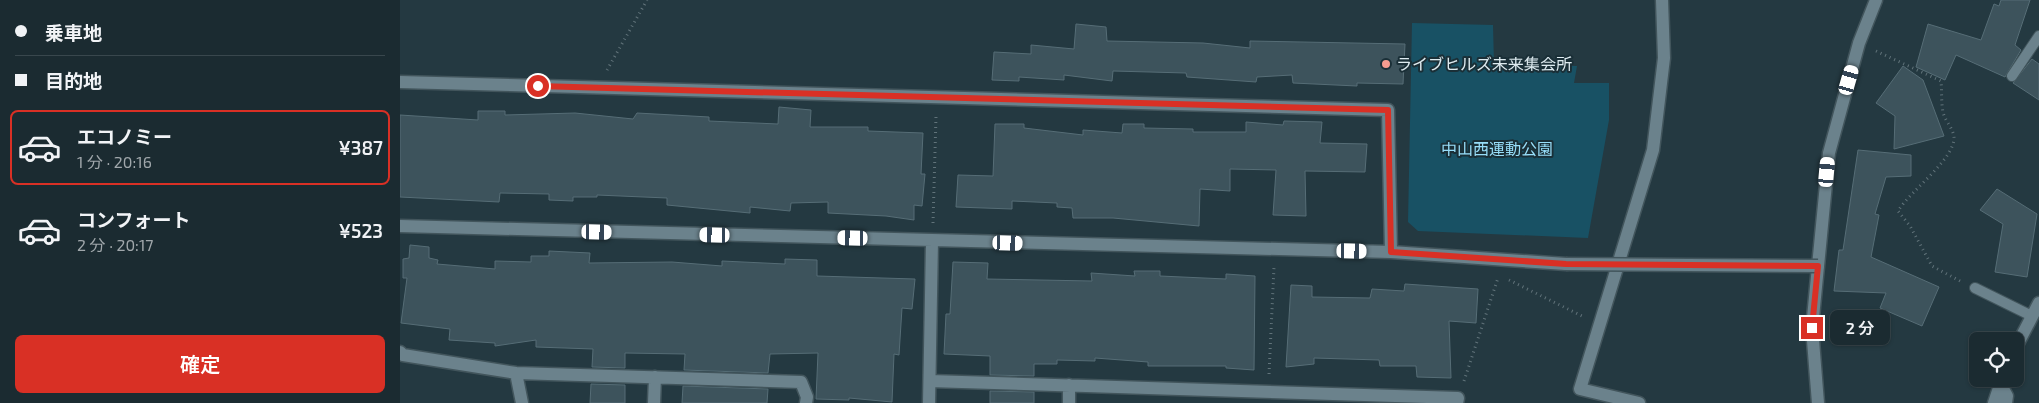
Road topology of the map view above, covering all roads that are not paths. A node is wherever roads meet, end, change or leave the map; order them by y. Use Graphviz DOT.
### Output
graph roads {
  1 [pos="1662,0"];
  2 [pos="1876,0"];
  3 [pos="2039,36"];
  4 [pos="2012,76"];
  5 [pos="400,82"];
  6 [pos="400,226"];
  7 [pos="932,241"];
  8 [pos="1391,252"];
  9 [pos="1818,266"];
  10 [pos="1975,288"];
  11 [pos="2039,304"];
  12 [pos="2032,316"];
  13 [pos="2024,332"];
  14 [pos="400,352"];
  15 [pos="516,373"];
  16 [pos="654,378"];
  17 [pos="930,381"];
  18 [pos="1070,385"];
  19 [pos="1999,387"];
  20 [pos="2003,387"];
  21 [pos="1458,401"];
  22 [pos="522,403"];
  23 [pos="654,403"];
  24 [pos="806,403"];
  25 [pos="929,403"];
  26 [pos="1069,403"];
  27 [pos="1639,403"];
  28 [pos="1818,403"];
  29 [pos="1994,403"];
  30 [pos="2006,403"];
  1 -- 27 [label="street"];
  2 -- 9 [label="street"];
  3 -- 4 [label="lane"];
  5 -- 8 [label="street"];
  6 -- 7 [label="street"];
  7 -- 8 [label="street"];
  7 -- 17 [label="street"];
  8 -- 9 [label="street, bridge"];
  9 -- 28 [label="street"];
  10 -- 12 [label="lane"];
  11 -- 12 [label="street"];
  12 -- 13 [label="street"];
  14 -- 15 [label="street"];
  15 -- 16 [label="street"];
  15 -- 22 [label="street"];
  16 -- 23 [label="street"];
  16 -- 24 [label="street"];
  17 -- 18 [label="street"];
  17 -- 25 [label="street"];
  18 -- 21 [label="street"];
  18 -- 26 [label="street"];
  19 -- 29 [label="street"];
  20 -- 30 [label="street"];
}
